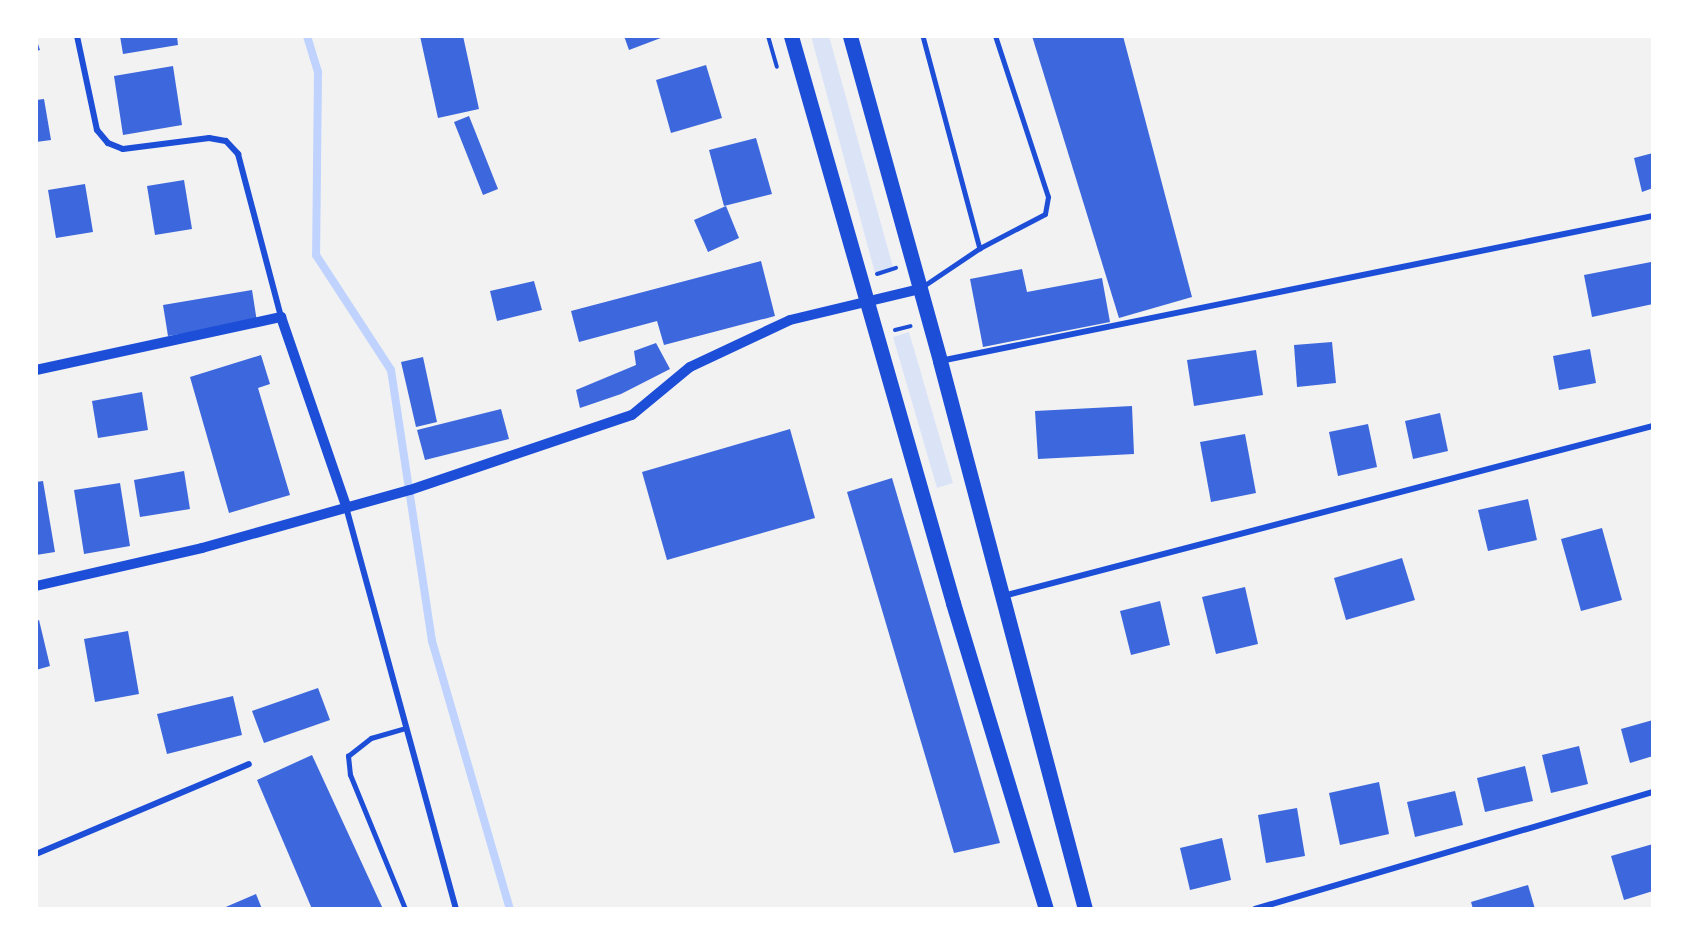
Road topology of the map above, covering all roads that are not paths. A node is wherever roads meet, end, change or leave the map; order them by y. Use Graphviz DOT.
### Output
graph roads {
  1 [pos="77,36"];
  2 [pos="791,36"];
  3 [pos="850,36"];
  4 [pos="923,36"];
  5 [pos="995,36"];
  6 [pos="1653,216"];
  7 [pos="980,248"];
  8 [pos="920,289"];
  9 [pos="867,301"];
  10 [pos="281,318"];
  11 [pos="940,361"];
  12 [pos="36,370"];
  13 [pos="1653,426"];
  14 [pos="346,506"];
  15 [pos="36,586"];
  16 [pos="1003,596"];
  17 [pos="405,728"];
  18 [pos="249,764"];
  19 [pos="1653,792"];
  20 [pos="36,854"];
  21 [pos="405,909"];
  22 [pos="456,909"];
  23 [pos="1046,909"];
  24 [pos="1085,909"];
  25 [pos="1255,909"];
  1 -- 10 [label="street"];
  2 -- 9 [label="main road"];
  3 -- 8 [label="main road"];
  4 -- 7 [label="lane"];
  5 -- 7 [label="lane"];
  6 -- 11 [label="street"];
  7 -- 8 [label="lane"];
  8 -- 9 [label="street"];
  8 -- 11 [label="main road"];
  9 -- 14 [label="street"];
  9 -- 23 [label="main road"];
  10 -- 12 [label="street"];
  10 -- 14 [label="street"];
  11 -- 16 [label="main road"];
  13 -- 16 [label="street"];
  14 -- 15 [label="street"];
  14 -- 17 [label="street"];
  16 -- 24 [label="main road"];
  17 -- 21 [label="lane"];
  17 -- 22 [label="street"];
  18 -- 20 [label="street"];
  19 -- 25 [label="street"];
}
